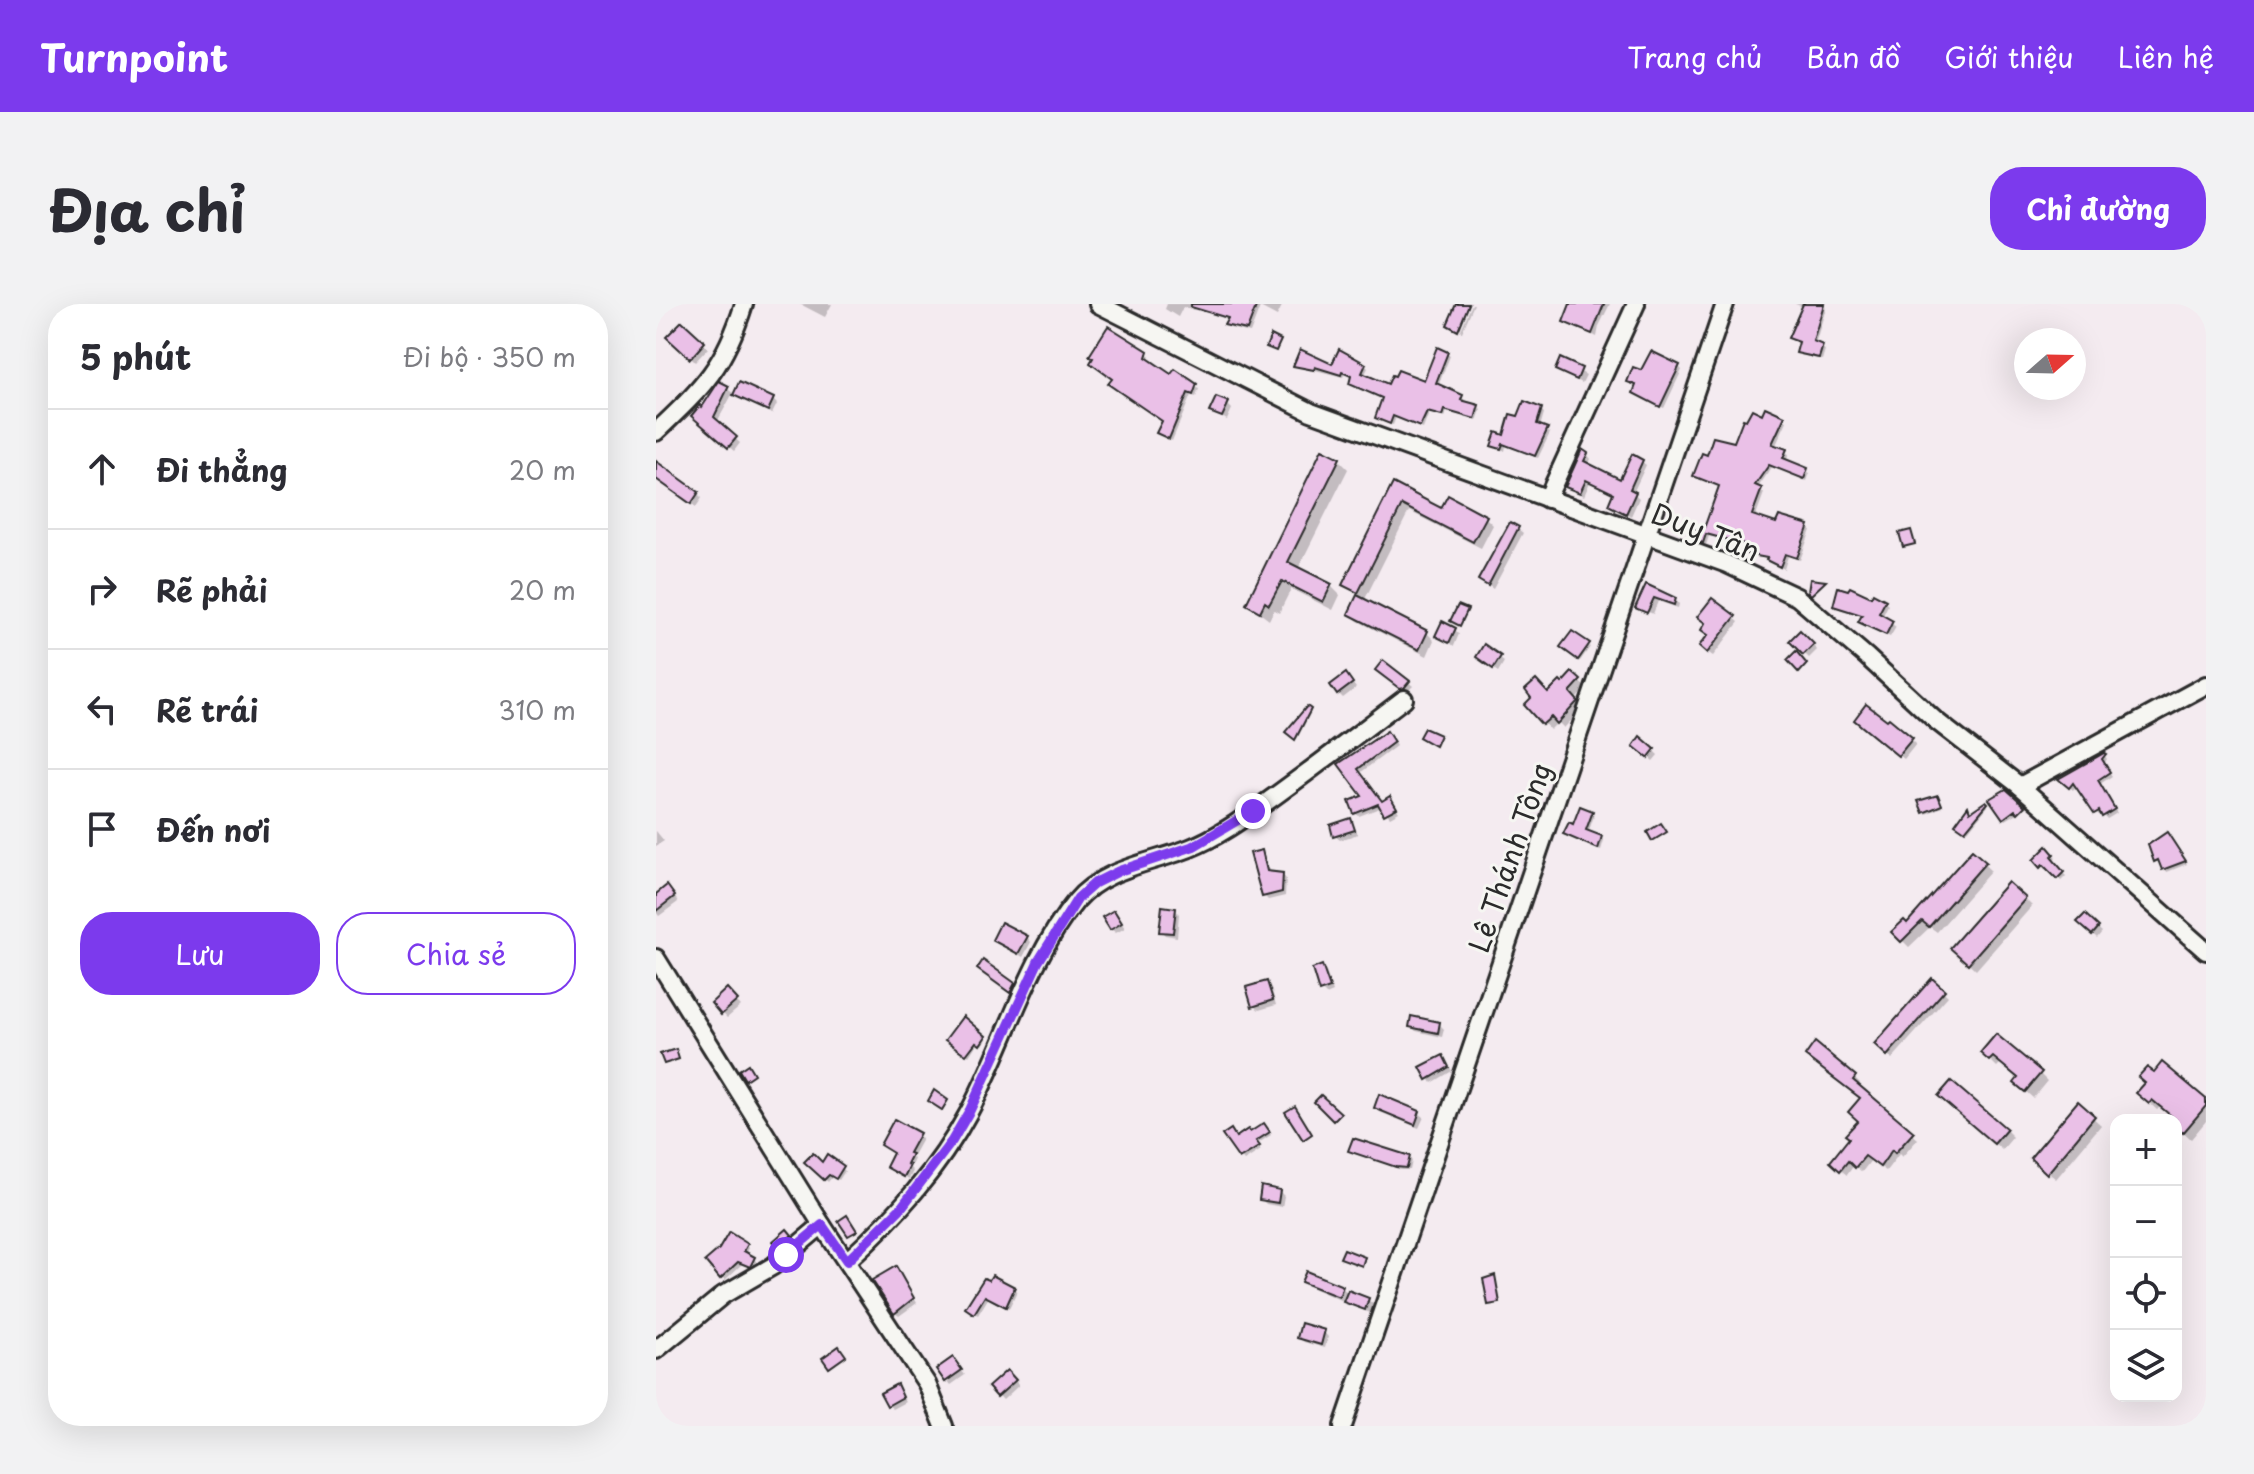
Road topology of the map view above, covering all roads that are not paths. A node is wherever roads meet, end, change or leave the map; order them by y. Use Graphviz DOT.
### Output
graph roads {
  1 [pos="744,304"];
  2 [pos="1098,304"];
  3 [pos="1636,304"];
  4 [pos="1725,304"];
  5 [pos="656,432"];
  6 [pos="1547,499"];
  7 [pos="1646,535"];
  8 [pos="2206,685"];
  9 [pos="1404,699"];
  10 [pos="2020,786"];
  11 [pos="2206,951"];
  12 [pos="656,958"];
  13 [pos="822,1225"];
  14 [pos="847,1261"];
  15 [pos="656,1350"];
  16 [pos="944,1426"];
  17 [pos="1343,1426"];
  1 -- 5 [label="street"];
  2 -- 6 [label="street, Duy Tân"];
  3 -- 6 [label="street"];
  4 -- 7 [label="street, Lê Thánh Tông"];
  6 -- 7 [label="street, Duy Tân"];
  7 -- 10 [label="street, Duy Tân"];
  7 -- 17 [label="street, Lê Thánh Tông"];
  8 -- 10 [label="street"];
  9 -- 14 [label="street"];
  10 -- 11 [label="street, Duy Tân"];
  12 -- 13 [label="street"];
  13 -- 14 [label="street"];
  13 -- 15 [label="street"];
  14 -- 16 [label="street"];
}
